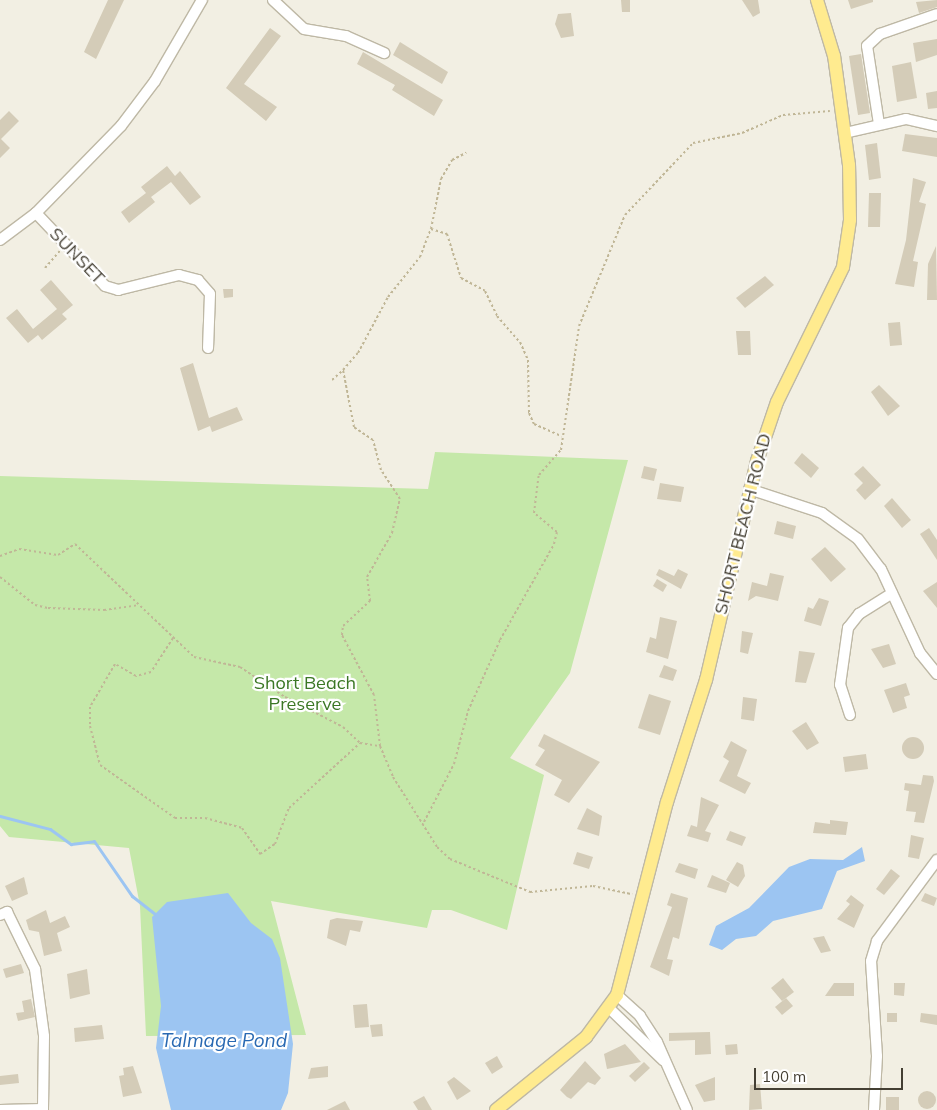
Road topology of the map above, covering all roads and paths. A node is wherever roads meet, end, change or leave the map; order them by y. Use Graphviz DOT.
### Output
graph roads {
  1 [pos="202,0"];
  2 [pos="273,0"];
  3 [pos="817,0"];
  4 [pos="937,14"];
  5 [pos="384,53"];
  6 [pos="842,110"];
  7 [pos="879,124"];
  8 [pos="937,126"];
  9 [pos="845,133"];
  10 [pos="466,153"];
  11 [pos="36,213"];
  12 [pos="431,229"];
  13 [pos="0,240"];
  14 [pos="66,245"];
  15 [pos="45,268"];
  16 [pos="208,348"];
  17 [pos="343,370"];
  18 [pos="332,380"];
  19 [pos="562,436"];
  20 [pos="749,489"];
  21 [pos="0,556"];
  22 [pos="0,577"];
  23 [pos="892,593"];
  24 [pos="140,605"];
  25 [pos="173,638"];
  26 [pos="937,674"];
  27 [pos="850,715"];
  28 [pos="360,743"];
  29 [pos="380,746"];
  30 [pos="424,822"];
  31 [pos="937,860"];
  32 [pos="644,897"];
  33 [pos="4,914"];
  34 [pos="617,995"];
  35 [pos="610,1009"];
  36 [pos="664,1060"];
  37 [pos="0,1110"];
  38 [pos="43,1110"];
  39 [pos="496,1110"];
  40 [pos="687,1110"];
  41 [pos="874,1110"];
  1 -- 11 [label="street"];
  2 -- 5 [label="street"];
  3 -- 6 [label="main road, SHORT BEACH ROAD"];
  4 -- 7 [label="street"];
  6 -- 9 [label="main road, SHORT BEACH ROAD"];
  6 -- 19 [label="path"];
  7 -- 8 [label="street"];
  7 -- 9 [label="street"];
  9 -- 20 [label="main road, SHORT BEACH ROAD"];
  10 -- 12 [label="path"];
  11 -- 13 [label="street"];
  11 -- 14 [label="street, SUNSET"];
  12 -- 17 [label="path"];
  12 -- 19 [label="path"];
  14 -- 15 [label="path"];
  14 -- 16 [label="street, SUNSET"];
  17 -- 18 [label="path"];
  17 -- 29 [label="path"];
  19 -- 30 [label="path"];
  20 -- 23 [label="street"];
  20 -- 32 [label="main road, SHORT BEACH ROAD"];
  21 -- 24 [label="path"];
  22 -- 24 [label="path"];
  23 -- 26 [label="street"];
  23 -- 27 [label="street"];
  24 -- 25 [label="path"];
  25 -- 28 [label="path"];
  25 -- 28 [label="path"];
  28 -- 29 [label="path"];
  29 -- 30 [label="path"];
  30 -- 32 [label="path"];
  31 -- 41 [label="street"];
  32 -- 34 [label="main road, SHORT BEACH ROAD"];
  33 -- 38 [label="street"];
  34 -- 35 [label="main road, SHORT BEACH ROAD"];
  34 -- 36 [label="street"];
  35 -- 36 [label="street"];
  35 -- 39 [label="main road, SHORT BEACH ROAD"];
  36 -- 40 [label="street"];
  37 -- 38 [label="street"];
}
